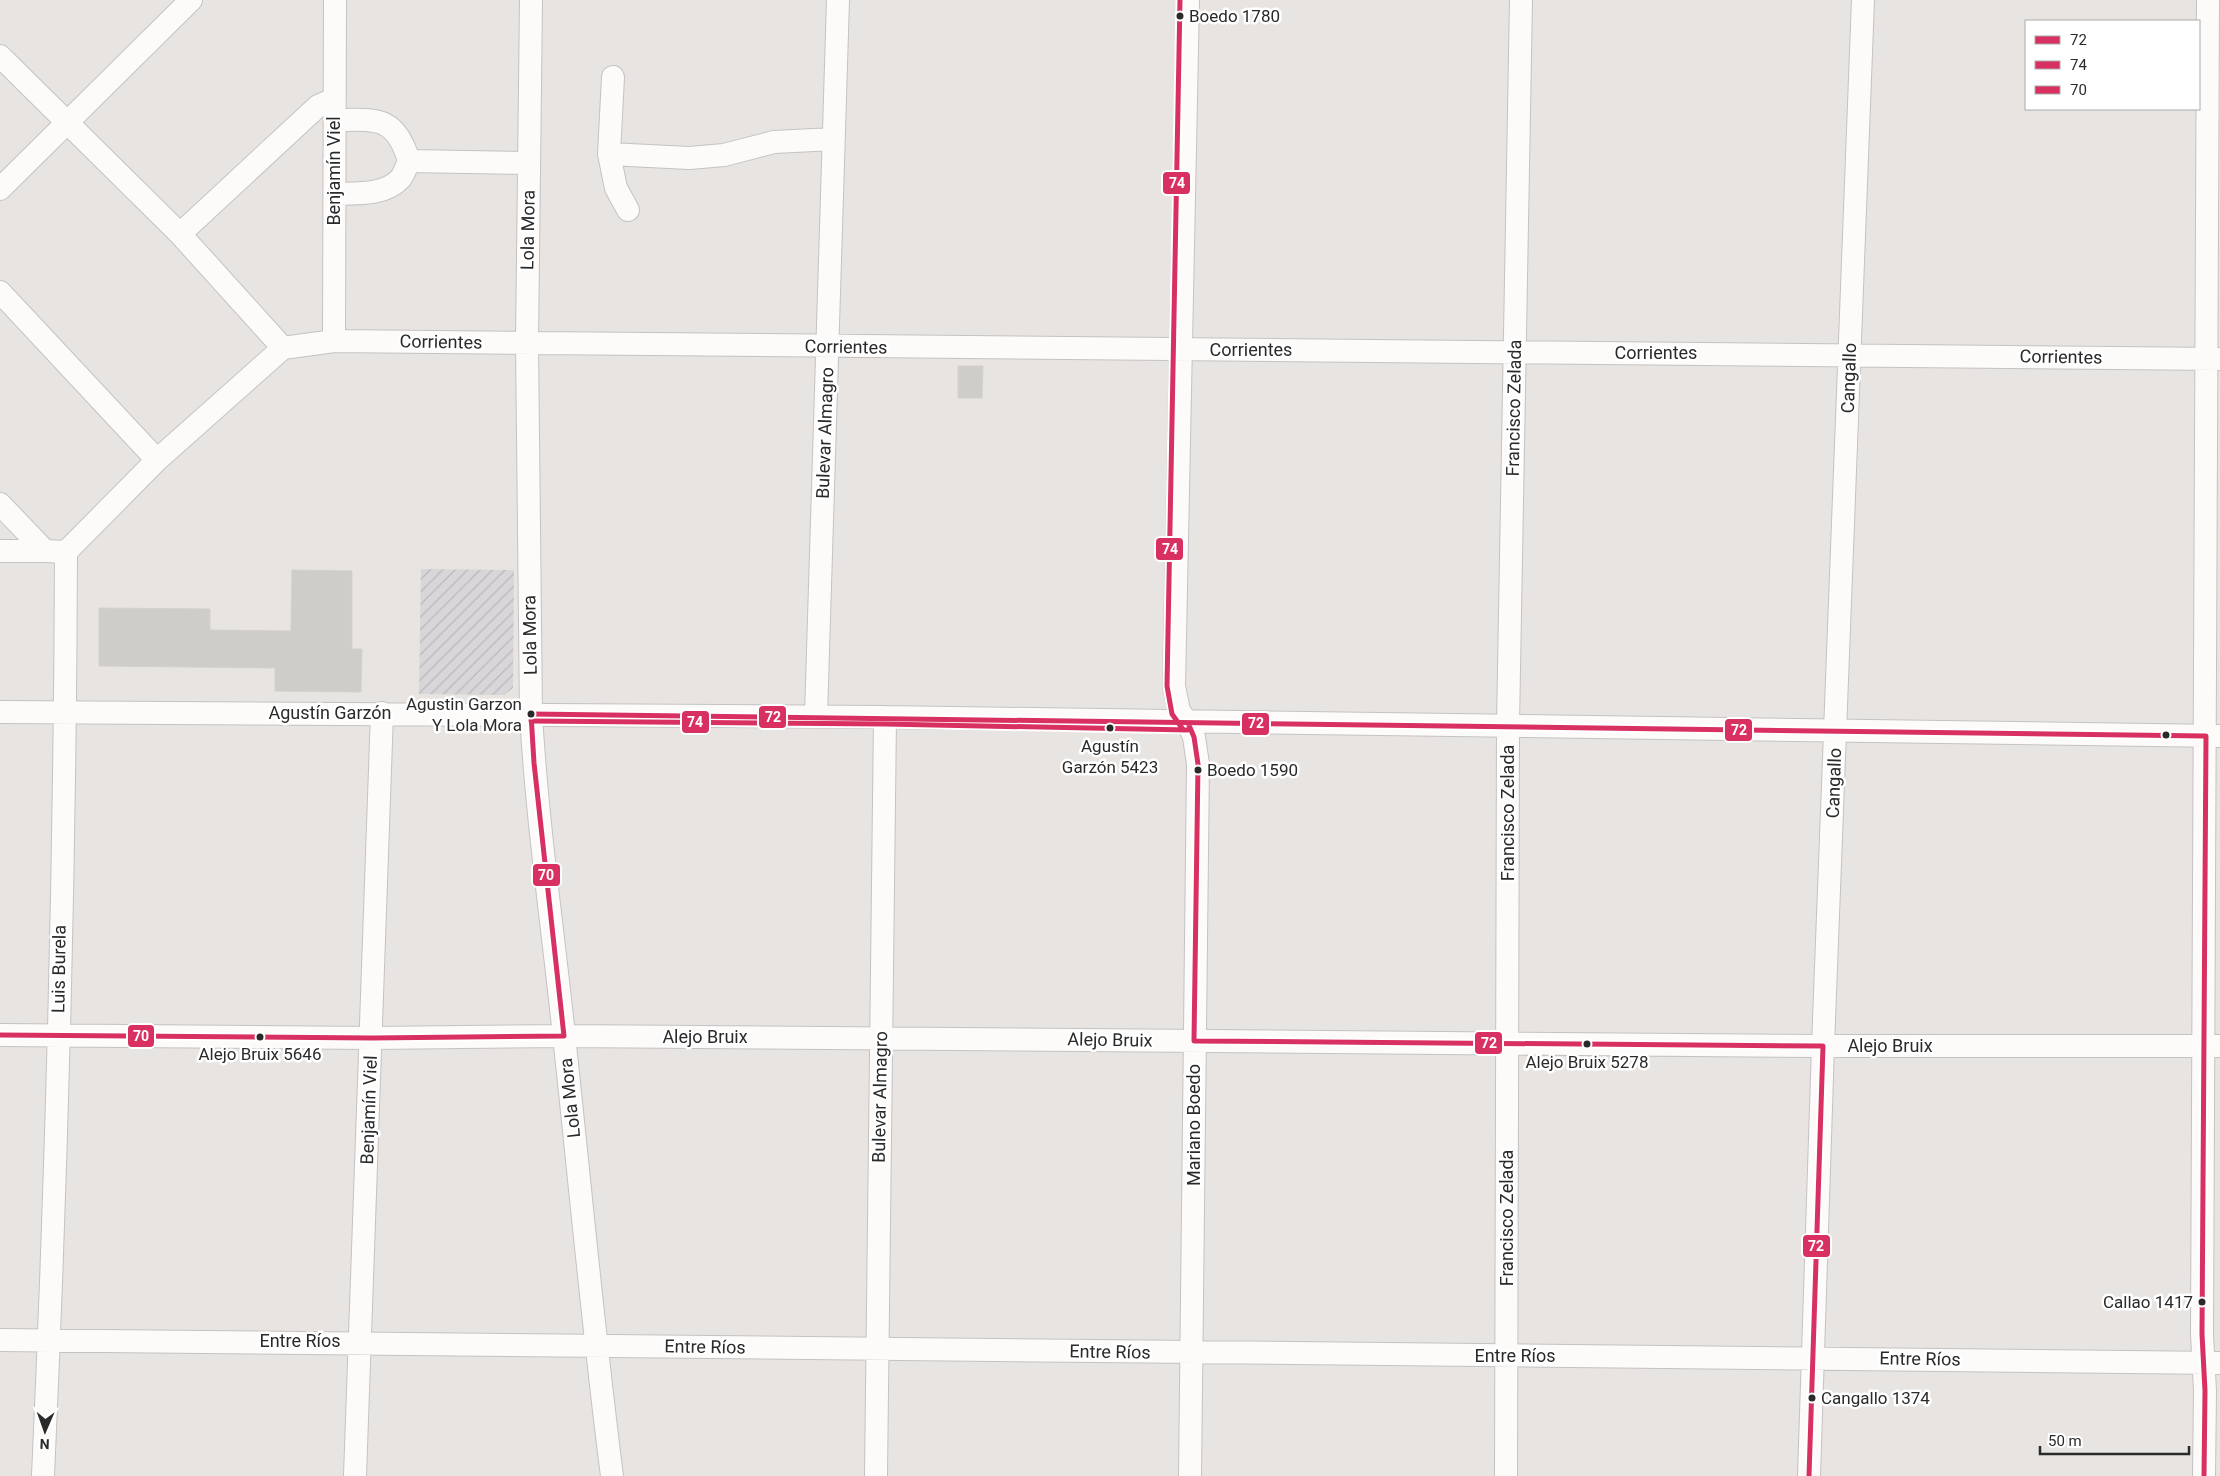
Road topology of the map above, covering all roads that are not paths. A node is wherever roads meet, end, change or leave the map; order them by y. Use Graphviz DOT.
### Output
graph roads {
  1 [pos="191,0"];
  2 [pos="335,0"];
  3 [pos="531,0"];
  4 [pos="838,0"];
  5 [pos="1188,0"];
  6 [pos="1521,0"];
  7 [pos="1863,0"];
  8 [pos="2208,0"];
  9 [pos="0,56"];
  10 [pos="613,77"];
  11 [pos="334,109"];
  12 [pos="67,123"];
  13 [pos="834,139"];
  14 [pos="609,154"];
  15 [pos="409,161"];
  16 [pos="529,163"];
  17 [pos="0,189"];
  18 [pos="335,194"];
  19 [pos="628,210"];
  20 [pos="180,234"];
  21 [pos="0,292"];
  22 [pos="334,341"];
  23 [pos="527,343"];
  24 [pos="827,346"];
  25 [pos="283,348"];
  26 [pos="1182,350"];
  27 [pos="1516,352"];
  28 [pos="1850,354"];
  29 [pos="2214,359"];
  30 [pos="157,460"];
  31 [pos="0,504"];
  32 [pos="0,551"];
  33 [pos="55,551"];
  34 [pos="0,712"];
  35 [pos="65,712"];
  36 [pos="382,713"];
  37 [pos="531,714"];
  38 [pos="816,716"];
  39 [pos="885,717"];
  40 [pos="1188,723"];
  41 [pos="1508,725"];
  42 [pos="1836,732"];
  43 [pos="2213,736"];
  44 [pos="0,1034"];
  45 [pos="58,1035"];
  46 [pos="564,1036"];
  47 [pos="372,1038"];
  48 [pos="881,1038"];
  49 [pos="1194,1041"];
  50 [pos="1507,1043"];
  51 [pos="1823,1046"];
  52 [pos="2212,1046"];
  53 [pos="0,1340"];
  54 [pos="50,1340"];
  55 [pos="361,1342"];
  56 [pos="595,1346"];
  57 [pos="877,1348"];
  58 [pos="1192,1353"];
  59 [pos="1507,1356"];
  60 [pos="1813,1358"];
  61 [pos="2212,1363"];
  62 [pos="44,1476"];
  63 [pos="355,1476"];
  64 [pos="612,1476"];
  65 [pos="876,1476"];
  66 [pos="1190,1476"];
  67 [pos="1506,1476"];
  68 [pos="1809,1476"];
  69 [pos="2204,1476"];
  1 -- 12 [label="street"];
  2 -- 11 [label="street, Benjamín Viel"];
  3 -- 16 [label="street, Lola Mora"];
  4 -- 13 [label="street, Bulevar Almagro"];
  5 -- 26 [label="street, Mariano Boedo"];
  6 -- 27 [label="street, Francisco Zelada"];
  7 -- 28 [label="street, Cangallo"];
  8 -- 29 [label="street"];
  9 -- 12 [label="street"];
  10 -- 14 [label="street"];
  11 -- 15 [label="street"];
  11 -- 18 [label="street, Benjamín Viel"];
  11 -- 20 [label="street"];
  12 -- 17 [label="street"];
  12 -- 20 [label="street"];
  13 -- 14 [label="street"];
  13 -- 24 [label="street, Bulevar Almagro"];
  14 -- 19 [label="street"];
  15 -- 16 [label="street"];
  15 -- 18 [label="street"];
  16 -- 23 [label="street, Lola Mora"];
  18 -- 22 [label="street, Benjamín Viel"];
  20 -- 25 [label="street"];
  21 -- 30 [label="street"];
  22 -- 23 [label="street, Corrientes"];
  22 -- 25 [label="street, Corrientes"];
  23 -- 24 [label="street, Corrientes"];
  23 -- 37 [label="street, Lola Mora"];
  24 -- 26 [label="street, Corrientes"];
  24 -- 38 [label="street, Bulevar Almagro"];
  25 -- 30 [label="street"];
  26 -- 27 [label="street, Corrientes"];
  26 -- 40 [label="street, Mariano Boedo"];
  27 -- 28 [label="street, Corrientes"];
  27 -- 41 [label="street, Francisco Zelada"];
  28 -- 29 [label="street, Corrientes"];
  28 -- 42 [label="street, Cangallo"];
  29 -- 43 [label="street"];
  30 -- 33 [label="street"];
  31 -- 33 [label="street"];
  32 -- 33 [label="street"];
  33 -- 35 [label="street, Luis Burela"];
  34 -- 35 [label="street, Agustín Garzón"];
  35 -- 36 [label="street, Agustín Garzón"];
  35 -- 45 [label="street, Luis Burela"];
  36 -- 37 [label="street, Agustín Garzón"];
  36 -- 47 [label="street, Benjamín Viel"];
  37 -- 38 [label="street, Agustín Garzón"];
  37 -- 46 [label="street, Lola Mora"];
  38 -- 39 [label="street, Agustín Garzón"];
  39 -- 40 [label="street, Agustín Garzón"];
  39 -- 48 [label="street, Bulevar Almagro"];
  40 -- 41 [label="street, Agustín Garzón"];
  40 -- 49 [label="street, Mariano Boedo"];
  41 -- 42 [label="street, Agustín Garzón"];
  41 -- 50 [label="street, Francisco Zelada"];
  42 -- 43 [label="street, Agustín Garzón"];
  42 -- 51 [label="street, Cangallo"];
  43 -- 52 [label="street"];
  44 -- 45 [label="street, Alejo Bruix"];
  45 -- 47 [label="street, Alejo Bruix"];
  45 -- 54 [label="street, Luis Burela"];
  46 -- 47 [label="street, Alejo Bruix"];
  46 -- 48 [label="street, Alejo Bruix"];
  46 -- 56 [label="street, Lola Mora"];
  47 -- 55 [label="street, Benjamín Viel"];
  48 -- 49 [label="street, Alejo Bruix"];
  48 -- 57 [label="street, Bulevar Almagro"];
  49 -- 50 [label="street, Alejo Bruix"];
  49 -- 58 [label="street, Mariano Boedo"];
  50 -- 51 [label="street, Alejo Bruix"];
  50 -- 59 [label="street, Francisco Zelada"];
  51 -- 52 [label="street, Alejo Bruix"];
  51 -- 60 [label="street, Cangallo"];
  52 -- 61 [label="street"];
  53 -- 54 [label="street, Entre Ríos"];
  54 -- 55 [label="street, Entre Ríos"];
  54 -- 62 [label="street, Luis Burela"];
  55 -- 56 [label="street, Entre Ríos"];
  55 -- 63 [label="street, Benjamín Viel"];
  56 -- 57 [label="street, Entre Ríos"];
  56 -- 64 [label="street, Lola Mora"];
  57 -- 58 [label="street, Entre Ríos"];
  57 -- 65 [label="street, Bulevar Almagro"];
  58 -- 59 [label="street, Entre Ríos"];
  58 -- 66 [label="street, Mariano Boedo"];
  59 -- 60 [label="street, Entre Ríos"];
  59 -- 67 [label="street, Francisco Zelada"];
  60 -- 61 [label="street, Entre Ríos"];
  60 -- 68 [label="street, Cangallo"];
  61 -- 69 [label="street"];
}
